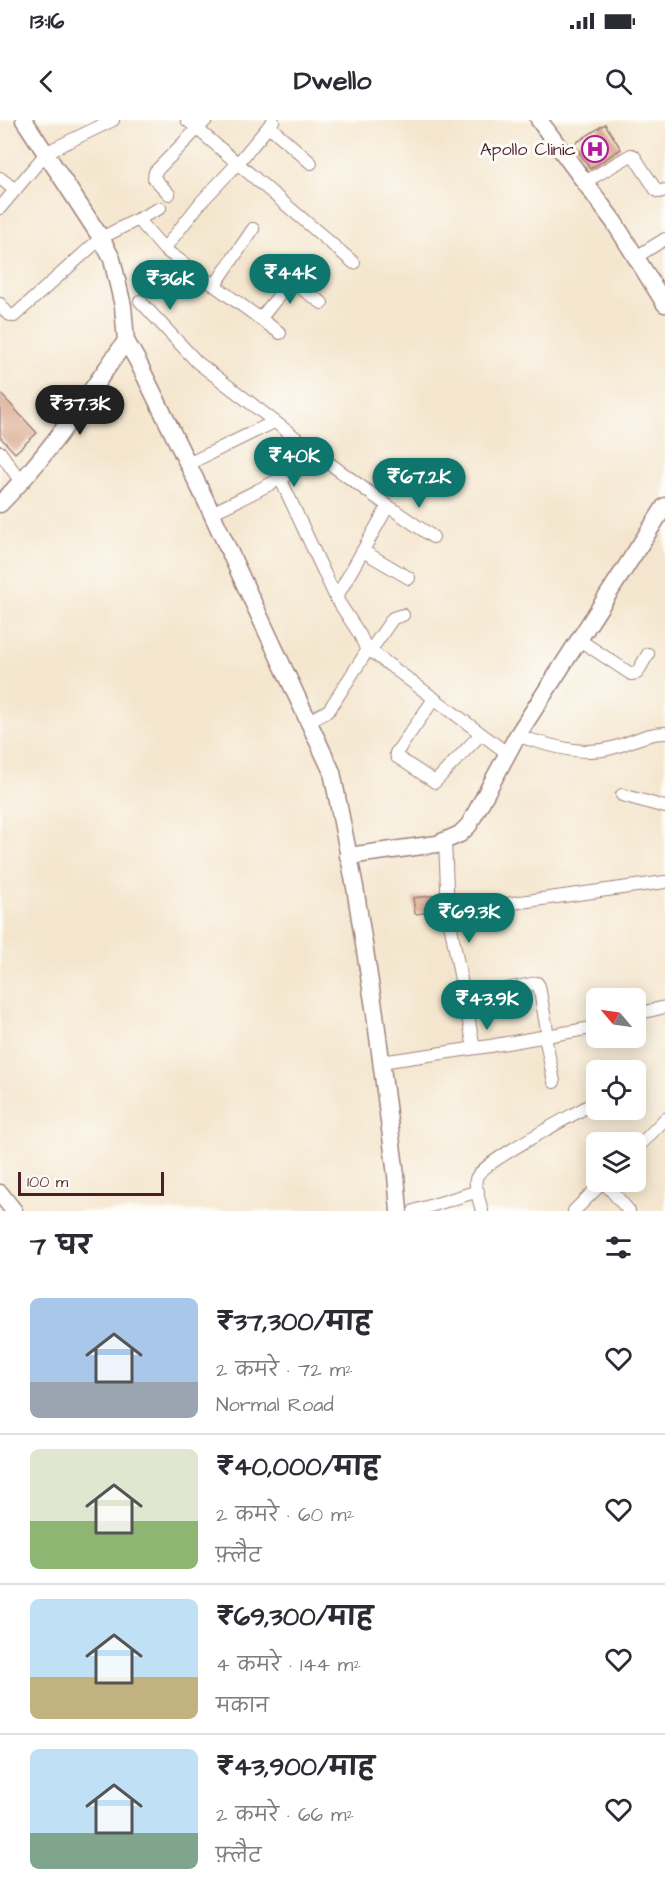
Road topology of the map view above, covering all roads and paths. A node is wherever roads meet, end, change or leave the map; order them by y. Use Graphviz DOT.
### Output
graph roads {
  1 [pos="24,120"];
  2 [pos="113,120"];
  3 [pos="187,120"];
  4 [pos="539,120"];
  5 [pos="271,123"];
  6 [pos="202,124"];
  7 [pos="46,152"];
  8 [pos="238,163"];
  9 [pos="311,163"];
  10 [pos="0,178"];
  11 [pos="585,182"];
  12 [pos="15,190"];
  13 [pos="665,190"];
  14 [pos="169,194"];
  15 [pos="0,208"];
  16 [pos="160,208"];
  17 [pos="139,220"];
  18 [pos="253,229"];
  19 [pos="101,238"];
  20 [pos="665,240"];
  21 [pos="164,249"];
  22 [pos="636,257"];
  23 [pos="354,263"];
  24 [pos="215,285"];
  25 [pos="664,300"];
  26 [pos="140,301"];
  27 [pos="322,303"];
  28 [pos="0,304"];
  29 [pos="260,319"];
  30 [pos="280,333"];
  31 [pos="126,341"];
  32 [pos="274,422"];
  33 [pos="0,452"];
  34 [pos="322,458"];
  35 [pos="188,464"];
  36 [pos="280,478"];
  37 [pos="21,482"];
  38 [pos="0,504"];
  39 [pos="388,506"];
  40 [pos="665,506"];
  41 [pos="211,513"];
  42 [pos="433,537"];
  43 [pos="363,550"];
  44 [pos="409,578"];
  45 [pos="336,598"];
  46 [pos="403,615"];
  47 [pos="578,639"];
  48 [pos="367,651"];
  49 [pos="648,654"];
  50 [pos="434,699"];
  51 [pos="309,722"];
  52 [pos="665,733"];
  53 [pos="481,734"];
  54 [pos="517,736"];
  55 [pos="507,753"];
  56 [pos="622,795"];
  57 [pos="665,807"];
  58 [pos="445,841"];
  59 [pos="348,856"];
  60 [pos="665,882"];
  61 [pos="448,912"];
  62 [pos="464,997"];
  63 [pos="665,1007"];
  64 [pos="646,1012"];
  65 [pos="586,1029"];
  66 [pos="546,1036"];
  67 [pos="474,1048"];
  68 [pos="381,1062"];
  69 [pos="554,1082"];
  70 [pos="586,1107"];
  71 [pos="665,1119"];
  72 [pos="646,1139"];
  73 [pos="478,1191"];
  74 [pos="594,1192"];
  75 [pos="613,1192"];
  76 [pos="0,1193"];
  77 [pos="14,1211"];
  78 [pos="399,1211"];
  79 [pos="414,1211"];
  80 [pos="482,1211"];
  81 [pos="574,1211"];
  82 [pos="629,1211"];
  1 -- 7 [label="main road"];
  2 -- 7 [label="street"];
  3 -- 6 [label="street"];
  4 -- 11 [label="main road"];
  5 -- 8 [label="street"];
  5 -- 9 [label="street"];
  6 -- 8 [label="street"];
  6 -- 14 [label="street"];
  7 -- 12 [label="street"];
  7 -- 19 [label="main road"];
  8 -- 21 [label="street"];
  8 -- 23 [label="street"];
  10 -- 12 [label="street"];
  11 -- 13 [label="street"];
  11 -- 22 [label="main road"];
  12 -- 15 [label="street"];
  16 -- 17 [label="street"];
  17 -- 19 [label="street"];
  17 -- 21 [label="street"];
  18 -- 24 [label="street"];
  19 -- 28 [label="street"];
  19 -- 31 [label="main road"];
  20 -- 22 [label="street"];
  21 -- 24 [label="street"];
  22 -- 25 [label="main road"];
  24 -- 29 [label="street"];
  26 -- 32 [label="street"];
  27 -- 29 [label="street"];
  29 -- 30 [label="street"];
  31 -- 35 [label="main road"];
  31 -- 37 [label="main road"];
  32 -- 34 [label="street"];
  32 -- 35 [label="street"];
  33 -- 37 [label="street"];
  34 -- 36 [label="street"];
  34 -- 39 [label="street"];
  35 -- 41 [label="main road"];
  36 -- 41 [label="street"];
  36 -- 45 [label="street"];
  37 -- 38 [label="main road"];
  39 -- 42 [label="street"];
  39 -- 43 [label="street"];
  40 -- 47 [label="main road"];
  41 -- 51 [label="main road"];
  43 -- 44 [label="street"];
  43 -- 45 [label="street"];
  45 -- 48 [label="street"];
  46 -- 48 [label="street"];
  47 -- 49 [label="street"];
  47 -- 54 [label="main road"];
  48 -- 50 [label="street"];
  48 -- 51 [label="street"];
  50 -- 53 [label="street"];
  50 -- 53 [label="street"];
  51 -- 59 [label="main road"];
  52 -- 54 [label="street"];
  53 -- 55 [label="street"];
  54 -- 55 [label="main road"];
  55 -- 58 [label="main road"];
  56 -- 57 [label="street"];
  58 -- 59 [label="main road"];
  58 -- 61 [label="street"];
  59 -- 68 [label="main road"];
  60 -- 61 [label="street"];
  61 -- 62 [label="street"];
  62 -- 66 [label="street"];
  62 -- 67 [label="street"];
  63 -- 64 [label="street"];
  65 -- 66 [label="street"];
  66 -- 67 [label="street"];
  66 -- 69 [label="street"];
  67 -- 68 [label="street"];
  68 -- 78 [label="main road"];
  70 -- 73 [label="street"];
  71 -- 72 [label="street"];
  73 -- 79 [label="street"];
  73 -- 80 [label="street"];
  74 -- 81 [label="street"];
  75 -- 82 [label="street"];
  76 -- 77 [label="main road"];
}
